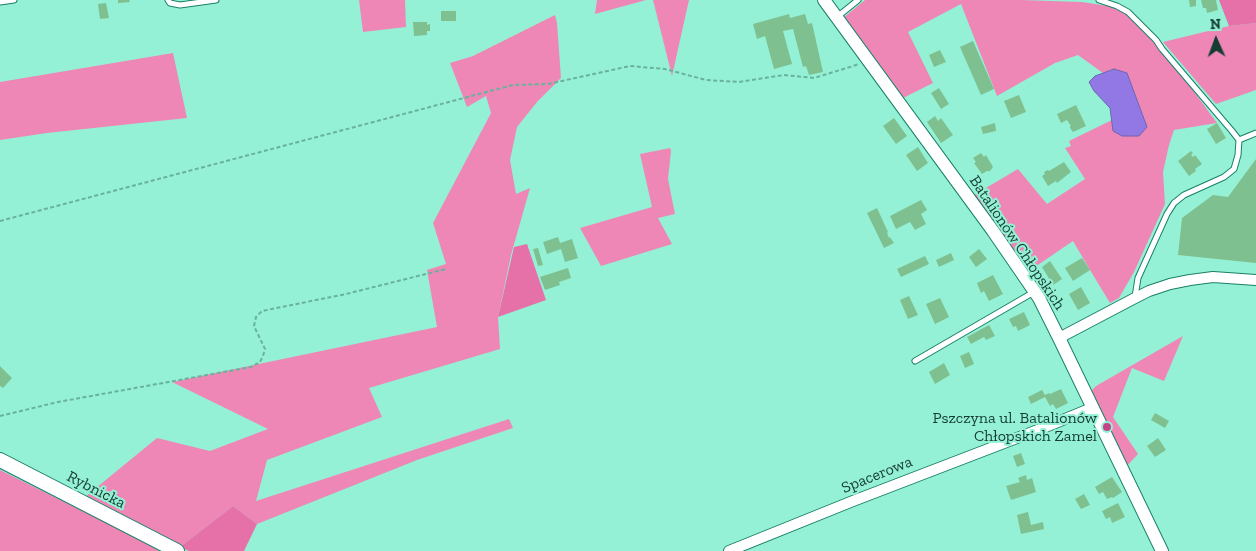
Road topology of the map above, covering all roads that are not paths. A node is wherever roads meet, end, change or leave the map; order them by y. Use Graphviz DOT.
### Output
graph roads {
  1 [pos="14,0"];
  2 [pos="168,0"];
  3 [pos="216,0"];
  4 [pos="824,0"];
  5 [pos="858,0"];
  6 [pos="1099,0"];
  7 [pos="0,2"];
  8 [pos="837,18"];
  9 [pos="1256,132"];
  10 [pos="1239,140"];
  11 [pos="1256,280"];
  12 [pos="1034,292"];
  13 [pos="1135,298"];
  14 [pos="1059,338"];
  15 [pos="915,361"];
  16 [pos="1092,408"];
  17 [pos="0,460"];
  18 [pos="177,551"];
  19 [pos="729,551"];
  20 [pos="1162,551"];
  1 -- 7 [label="lane"];
  2 -- 3 [label="lane"];
  4 -- 8 [label="street, Batalionów Chłopskich"];
  5 -- 8 [label="lane"];
  6 -- 10 [label="lane"];
  8 -- 12 [label="street, Batalionów Chłopskich"];
  9 -- 10 [label="lane"];
  10 -- 13 [label="lane"];
  11 -- 13 [label="street"];
  12 -- 14 [label="street, Batalionów Chłopskich"];
  12 -- 15 [label="lane"];
  13 -- 14 [label="street"];
  14 -- 16 [label="street, Batalionów Chłopskich"];
  16 -- 19 [label="street, Spacerowa"];
  16 -- 20 [label="street, Batalionów Chłopskich"];
  17 -- 18 [label="main road, Rybnicka"];
}
